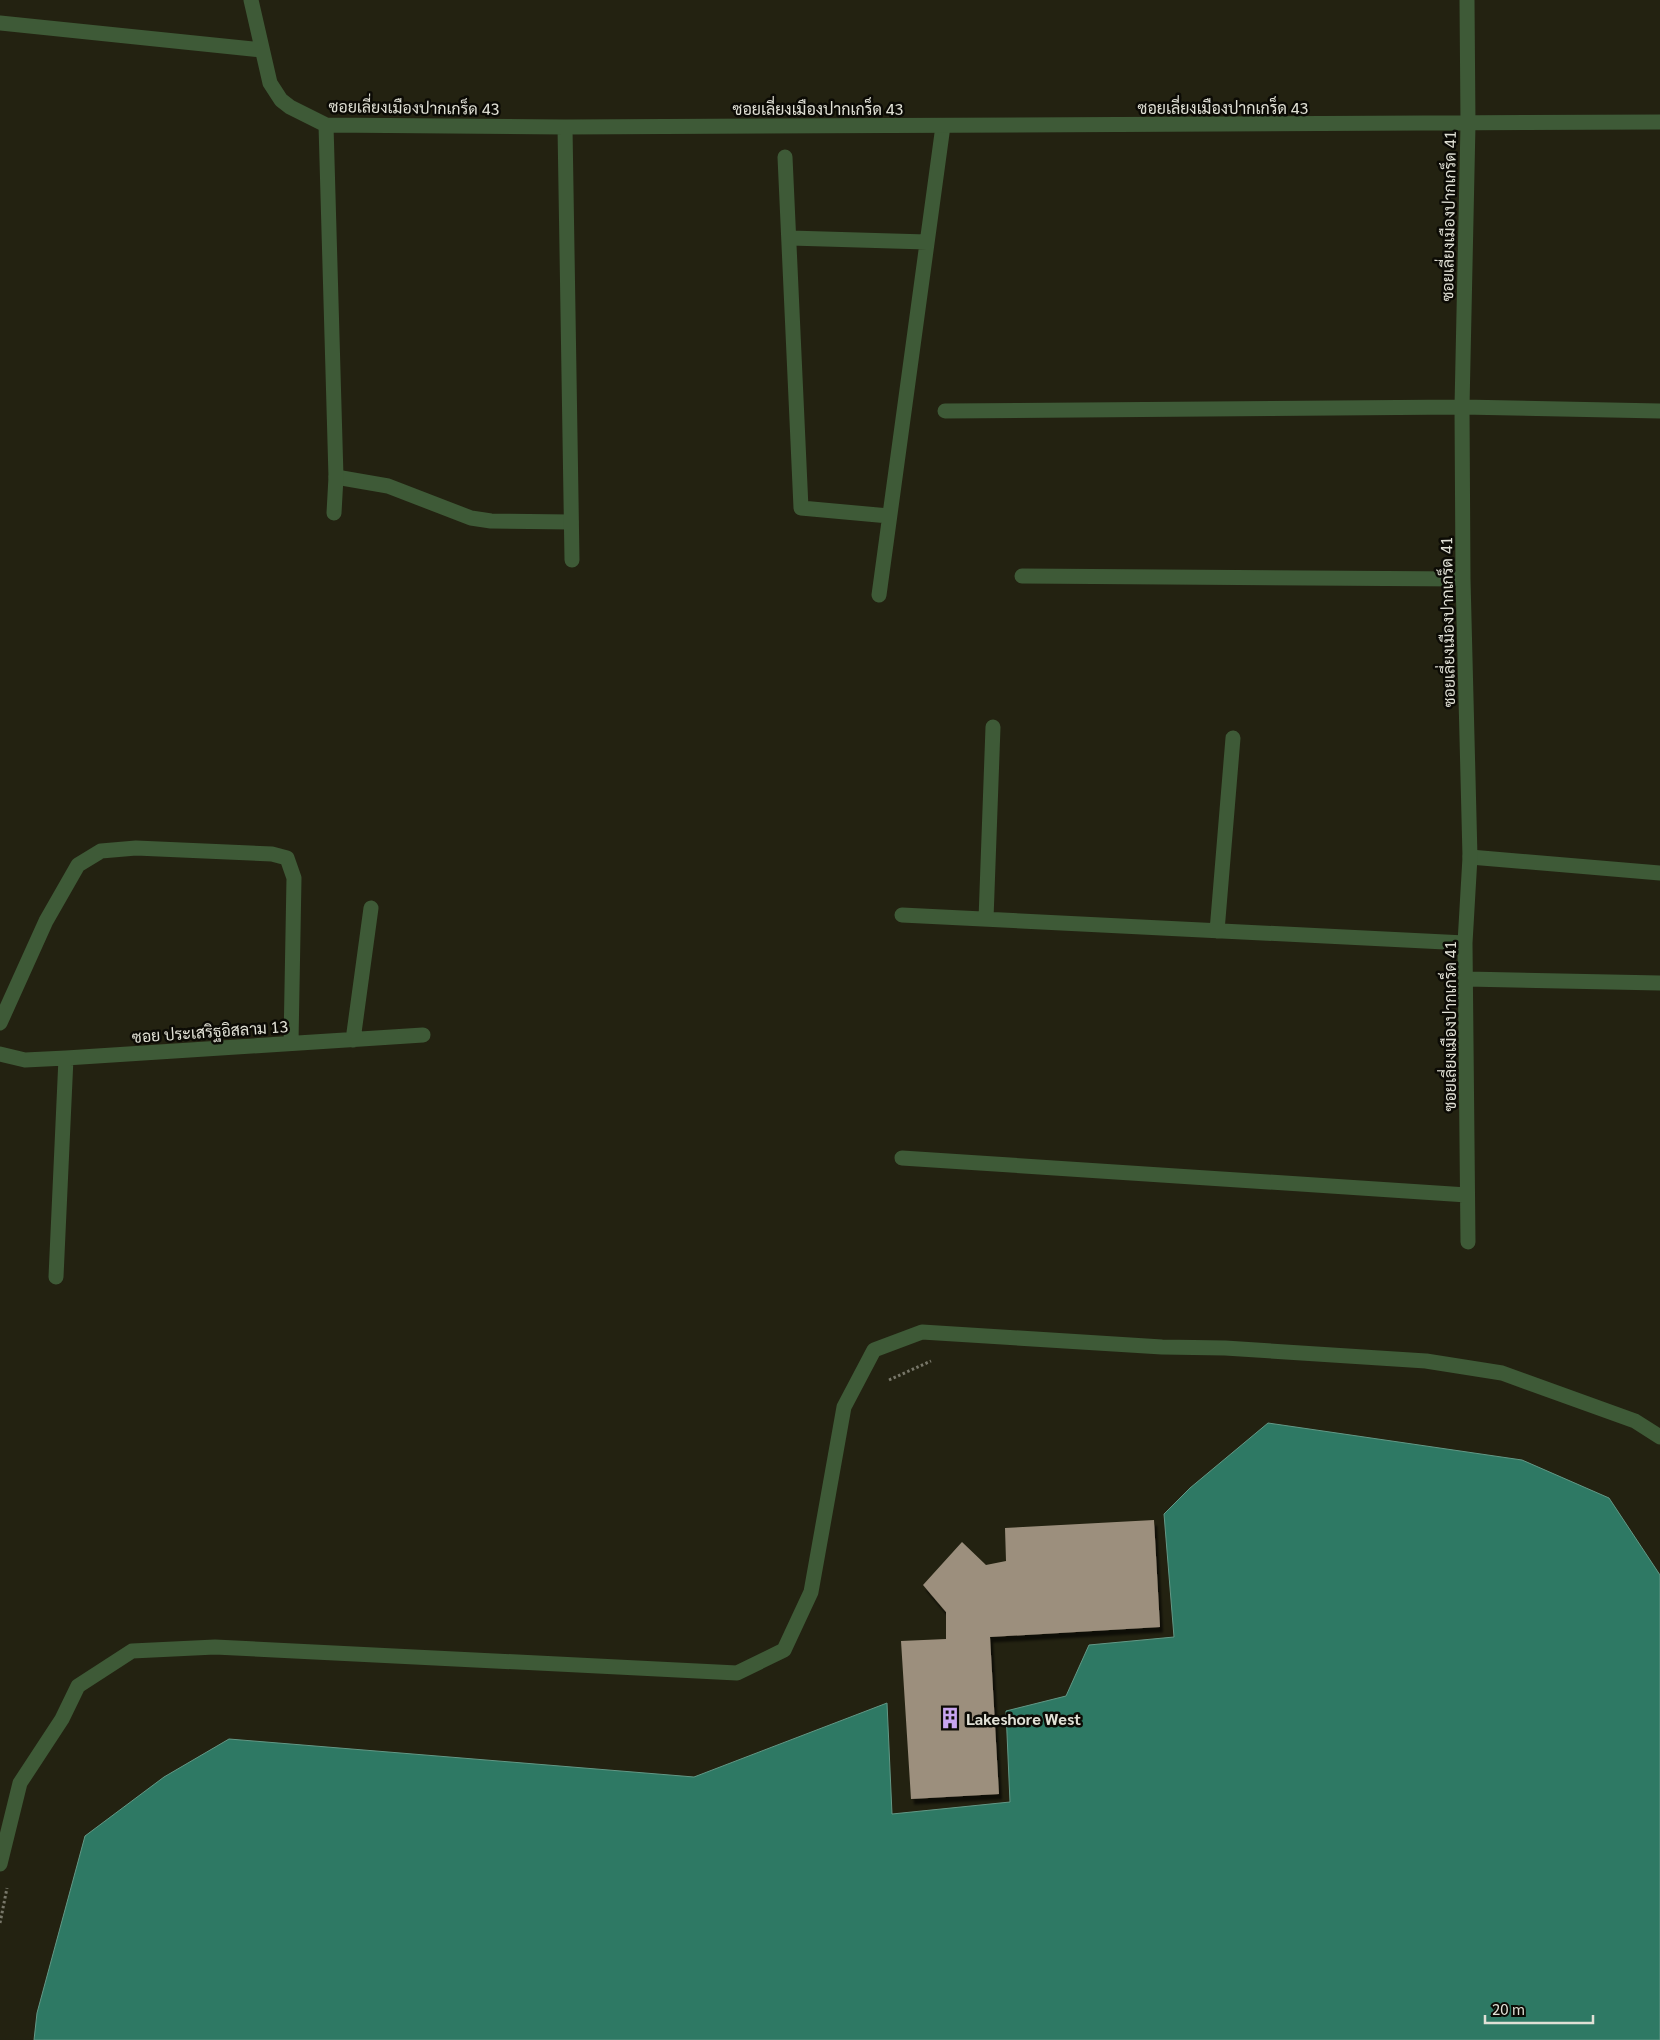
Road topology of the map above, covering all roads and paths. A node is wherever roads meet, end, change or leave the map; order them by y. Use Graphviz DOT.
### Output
graph roads {
  1 [pos="251,0"];
  2 [pos="1467,0"];
  3 [pos="0,23"];
  4 [pos="262,50"];
  5 [pos="1660,122"];
  6 [pos="1468,124"];
  7 [pos="326,125"];
  8 [pos="943,126"];
  9 [pos="565,127"];
  10 [pos="785,157"];
  11 [pos="790,238"];
  12 [pos="927,242"];
  13 [pos="1462,408"];
  14 [pos="945,411"];
  15 [pos="1660,411"];
  16 [pos="336,477"];
  17 [pos="334,513"];
  18 [pos="889,516"];
  19 [pos="571,522"];
  20 [pos="572,560"];
  21 [pos="1022,576"];
  22 [pos="1463,579"];
  23 [pos="879,595"];
  24 [pos="993,726"];
  25 [pos="1233,738"];
  26 [pos="1470,857"];
  27 [pos="1660,874"];
  28 [pos="372,908"];
  29 [pos="902,915"];
  30 [pos="986,919"];
  31 [pos="1216,931"];
  32 [pos="1465,943"];
  33 [pos="1466,979"];
  34 [pos="1660,983"];
  35 [pos="0,1023"];
  36 [pos="422,1035"];
  37 [pos="353,1040"];
  38 [pos="291,1043"];
  39 [pos="0,1054"];
  40 [pos="66,1058"];
  41 [pos="902,1158"];
  42 [pos="1467,1195"];
  43 [pos="1468,1242"];
  44 [pos="56,1276"];
  45 [pos="941,1361"];
  46 [pos="887,1380"];
  47 [pos="1660,1437"];
  48 [pos="0,1864"];
  49 [pos="8,1884"];
  50 [pos="0,1923"];
  1 -- 4 [label="street, ซอยเลี่ยงเมืองปากเกร็ด 43"];
  2 -- 6 [label="street, ซอยเลี่ยงเมืองปากเกร็ด 41"];
  3 -- 4 [label="street"];
  4 -- 7 [label="street, ซอยเลี่ยงเมืองปากเกร็ด 43"];
  5 -- 6 [label="street, ซอยเลี่ยงเมืองปากเกร็ด 43"];
  6 -- 8 [label="street, ซอยเลี่ยงเมืองปากเกร็ด 43"];
  6 -- 13 [label="street, ซอยเลี่ยงเมืองปากเกร็ด 41"];
  7 -- 9 [label="street, ซอยเลี่ยงเมืองปากเกร็ด 43"];
  7 -- 16 [label="street"];
  8 -- 9 [label="street, ซอยเลี่ยงเมืองปากเกร็ด 43"];
  8 -- 12 [label="street"];
  9 -- 19 [label="street"];
  10 -- 11 [label="street"];
  11 -- 12 [label="street"];
  11 -- 18 [label="street"];
  12 -- 18 [label="street"];
  13 -- 14 [label="street"];
  13 -- 15 [label="street"];
  13 -- 22 [label="street, ซอยเลี่ยงเมืองปากเกร็ด 41"];
  16 -- 17 [label="street"];
  16 -- 19 [label="street"];
  18 -- 23 [label="street"];
  19 -- 20 [label="street"];
  21 -- 22 [label="street"];
  22 -- 26 [label="street, ซอยเลี่ยงเมืองปากเกร็ด 41"];
  24 -- 30 [label="street"];
  25 -- 31 [label="street"];
  26 -- 27 [label="street"];
  26 -- 32 [label="street, ซอยเลี่ยงเมืองปากเกร็ด 41"];
  28 -- 37 [label="street"];
  29 -- 30 [label="street"];
  30 -- 31 [label="street"];
  31 -- 32 [label="street"];
  32 -- 33 [label="street, ซอยเลี่ยงเมืองปากเกร็ด 41"];
  33 -- 34 [label="street"];
  33 -- 42 [label="street, ซอยเลี่ยงเมืองปากเกร็ด 41"];
  35 -- 38 [label="street"];
  36 -- 37 [label="street, ซอย ประเสริฐอิสลาม 13"];
  37 -- 38 [label="street, ซอย ประเสริฐอิสลาม 13"];
  38 -- 40 [label="street, ซอย ประเสริฐอิสลาม 13"];
  39 -- 40 [label="street, ซอย ประเสริฐอิสลาม 13"];
  40 -- 44 [label="street"];
  41 -- 42 [label="street"];
  42 -- 43 [label="street, ซอยเลี่ยงเมืองปากเกร็ด 41"];
  45 -- 46 [label="path"];
  47 -- 48 [label="street"];
  49 -- 50 [label="path"];
}
